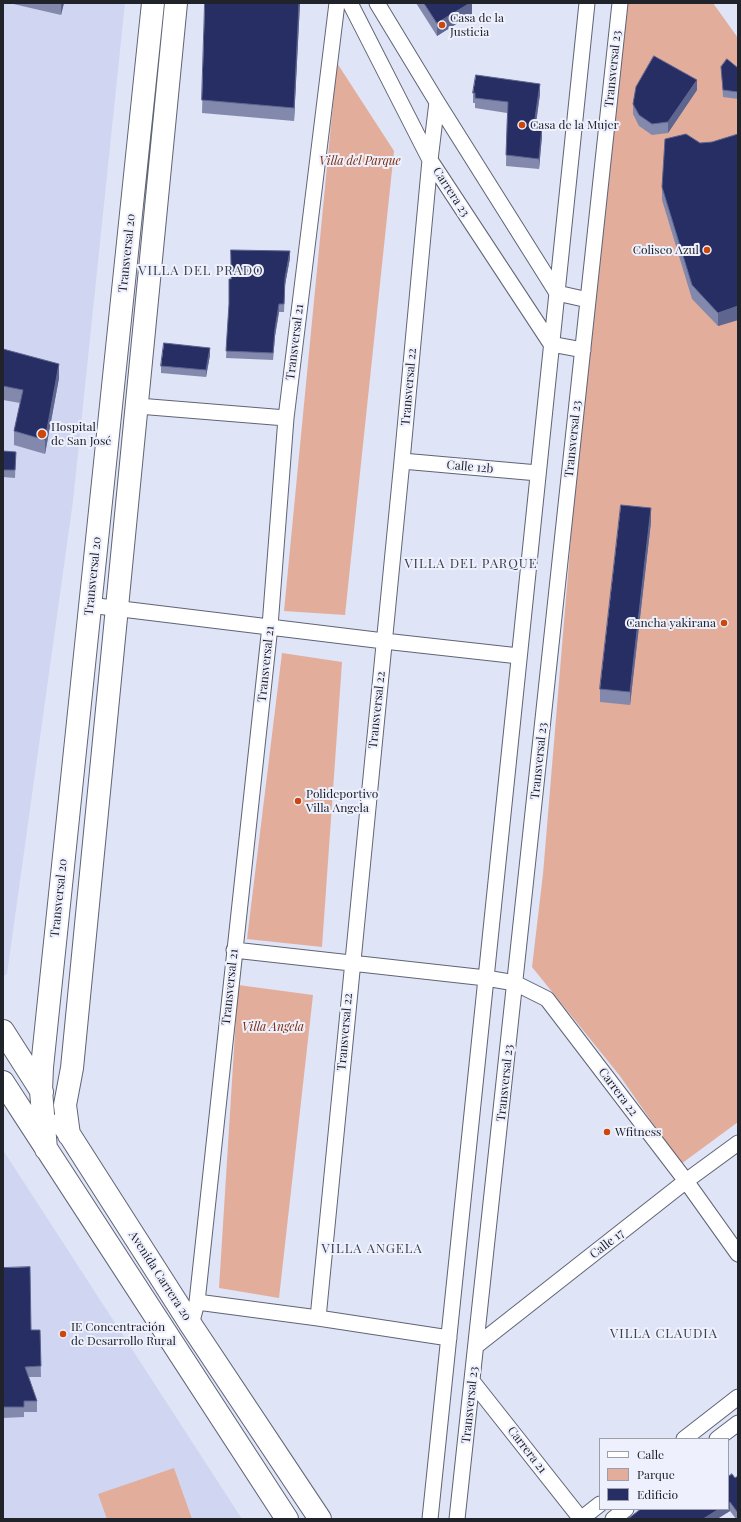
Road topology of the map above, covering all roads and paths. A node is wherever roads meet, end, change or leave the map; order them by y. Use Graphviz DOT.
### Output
graph roads {
  1 [pos="153,3"];
  2 [pos="176,3"];
  3 [pos="336,3"];
  4 [pos="350,3"];
  5 [pos="377,3"];
  6 [pos="587,3"];
  7 [pos="620,3"];
  8 [pos="437,102"];
  9 [pos="430,160"];
  10 [pos="557,293"];
  11 [pos="588,300"];
  12 [pos="551,344"];
  13 [pos="583,350"];
  14 [pos="138,406"];
  15 [pos="286,418"];
  16 [pos="402,461"];
  17 [pos="538,473"];
  18 [pos="89,605"];
  19 [pos="117,609"];
  20 [pos="270,626"];
  21 [pos="384,641"];
  22 [pos="519,656"];
  23 [pos="234,950"];
  24 [pos="352,963"];
  25 [pos="486,978"];
  26 [pos="515,983"];
  27 [pos="3,1031"];
  28 [pos="3,1082"];
  29 [pos="41,1091"];
  30 [pos="69,1135"];
  31 [pos="738,1143"];
  32 [pos="46,1149"];
  33 [pos="686,1181"];
  34 [pos="738,1254"];
  35 [pos="197,1302"];
  36 [pos="318,1318"];
  37 [pos="191,1326"];
  38 [pos="449,1338"];
  39 [pos="476,1346"];
  40 [pos="472,1381"];
  41 [pos="738,1397"];
  42 [pos="738,1423"];
  43 [pos="685,1438"];
  44 [pos="718,1438"];
  45 [pos="599,1505"];
  46 [pos="625,1510"];
  47 [pos="287,1519"];
  48 [pos="320,1519"];
  49 [pos="430,1519"];
  50 [pos="457,1519"];
  51 [pos="581,1519"];
  52 [pos="613,1519"];
  1 -- 18 [label="street, Transversal 20"];
  2 -- 14 [label="street, Transversal 20"];
  3 -- 15 [label="street, Transversal 21"];
  4 -- 9 [label="street, Carrera 23"];
  5 -- 8 [label="street"];
  6 -- 10 [label="street"];
  7 -- 11 [label="street, Transversal 23"];
  8 -- 9 [label="street, Transversal 22"];
  8 -- 10 [label="street"];
  9 -- 12 [label="street, Carrera 23"];
  9 -- 16 [label="street, Transversal 22"];
  10 -- 11 [label="street"];
  10 -- 12 [label="street"];
  11 -- 13 [label="street, Transversal 23"];
  12 -- 13 [label="street"];
  12 -- 17 [label="street"];
  13 -- 26 [label="street, Transversal 23"];
  14 -- 15 [label="street"];
  14 -- 19 [label="street, Transversal 20"];
  15 -- 20 [label="street, Transversal 21"];
  16 -- 17 [label="street, Calle 12b"];
  16 -- 21 [label="street, Transversal 22"];
  17 -- 22 [label="street"];
  18 -- 19 [label="street"];
  18 -- 29 [label="street, Transversal 20"];
  19 -- 20 [label="street"];
  19 -- 30 [label="street, Transversal 20"];
  20 -- 21 [label="street"];
  20 -- 23 [label="street, Transversal 21"];
  21 -- 22 [label="street"];
  21 -- 24 [label="street, Transversal 22"];
  22 -- 25 [label="street"];
  23 -- 24 [label="street, Carrera 22"];
  23 -- 35 [label="street, Transversal 21"];
  24 -- 25 [label="street, Carrera 22"];
  24 -- 36 [label="street, Transversal 22"];
  25 -- 26 [label="street, Carrera 22"];
  25 -- 38 [label="street"];
  26 -- 33 [label="street, Carrera 22"];
  26 -- 39 [label="street, Transversal 23"];
  27 -- 29 [label="street, Avenida Carrera 20"];
  28 -- 32 [label="street"];
  29 -- 30 [label="street, Avenida Carrera 20"];
  29 -- 32 [label="street, Transversal 20"];
  30 -- 37 [label="street, Avenida Carrera 20"];
  31 -- 33 [label="street, Calle 17"];
  32 -- 47 [label="street"];
  33 -- 34 [label="street, Carrera 22"];
  33 -- 39 [label="street, Calle 17"];
  35 -- 36 [label="street"];
  35 -- 37 [label="street, Transversal 21"];
  36 -- 38 [label="street"];
  37 -- 48 [label="street, Avenida Carrera 20"];
  38 -- 49 [label="street"];
  39 -- 40 [label="street, Transversal 23"];
  40 -- 50 [label="street, Transversal 23"];
  40 -- 51 [label="street, Carrera 21"];
  41 -- 43 [label="street"];
  42 -- 44 [label="street"];
  45 -- 51 [label="street"];
  46 -- 52 [label="street"];
}
